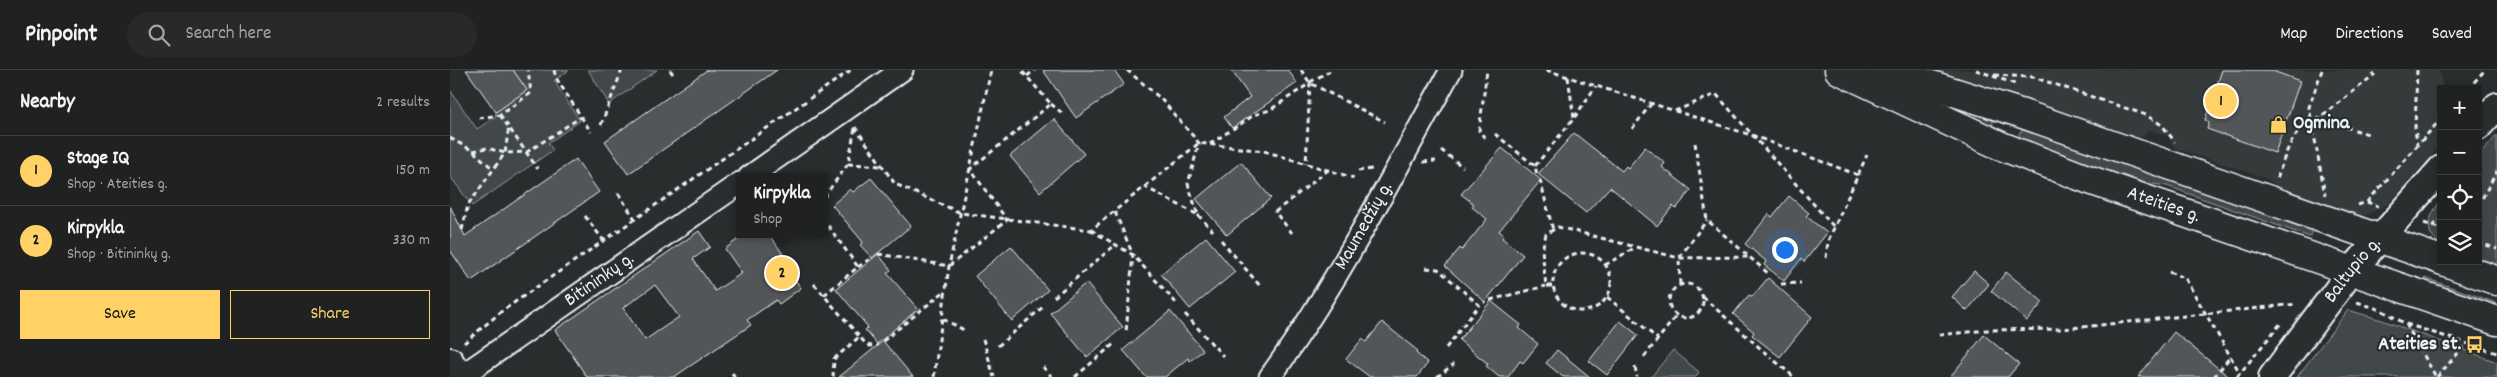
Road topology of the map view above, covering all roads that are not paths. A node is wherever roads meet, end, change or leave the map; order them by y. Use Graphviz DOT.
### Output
graph roads {
  1 [pos="902,70"];
  2 [pos="1450,70"];
  3 [pos="1839,70"];
  4 [pos="1884,70"];
  5 [pos="2497,106"];
  6 [pos="2020,113"];
  7 [pos="2482,123"];
  8 [pos="2001,146"];
  9 [pos="755,173"];
  10 [pos="2437,174"];
  11 [pos="736,186"];
  12 [pos="2380,238"];
  13 [pos="2437,259"];
  14 [pos="2453,265"];
  15 [pos="2353,270"];
  16 [pos="2497,281"];
  17 [pos="2497,321"];
  18 [pos="454,355"];
  19 [pos="460,377"];
  20 [pos="1270,377"];
  21 [pos="2272,377"];
  1 -- 9 [label="street"];
  2 -- 20 [label="street, Maumedžių g."];
  3 -- 8 [label="main road, Ateities g."];
  4 -- 6 [label="main road, Ateities g."];
  5 -- 7 [label="street"];
  6 -- 8 [label="main road"];
  6 -- 12 [label="main road, Ateities g."];
  8 -- 15 [label="main road, Ateities g."];
  10 -- 12 [label="street, Baltupio g."];
  11 -- 19 [label="street, Bitininkų g."];
  12 -- 13 [label="main road, Ateities g."];
  12 -- 15 [label="street, Baltupio g."];
  14 -- 16 [label="main road, Ateities g."];
  15 -- 17 [label="main road, Ateities g."];
  15 -- 21 [label="street, Baltupio g."];
  18 -- 19 [label="street"];
}
